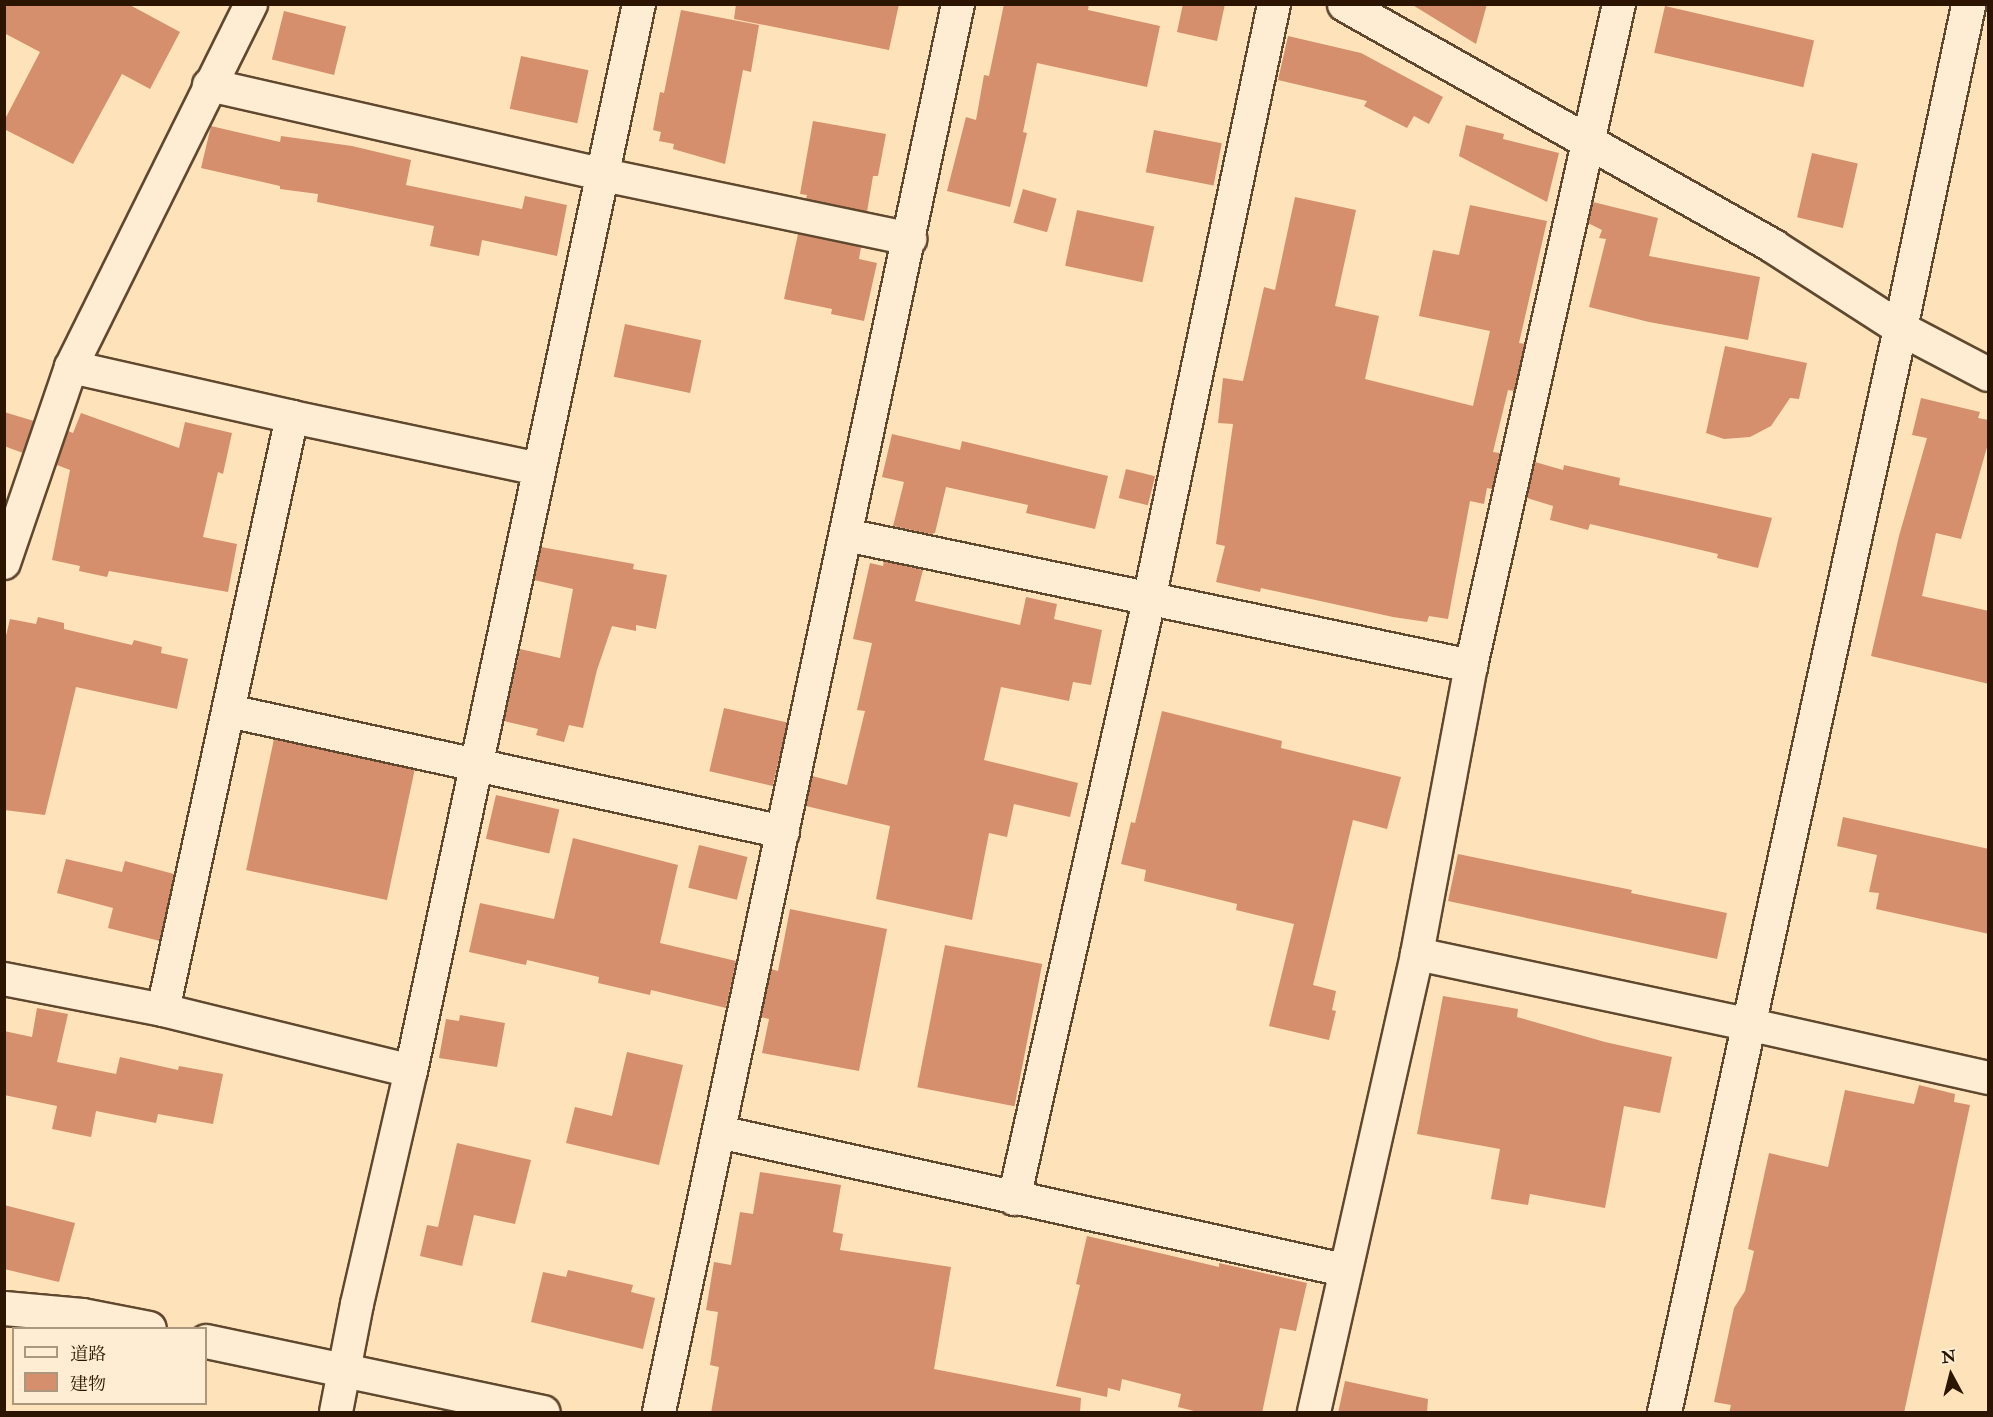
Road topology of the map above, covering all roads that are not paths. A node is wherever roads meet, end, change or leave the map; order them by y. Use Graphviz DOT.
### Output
graph roads {
  1 [pos="252,4"];
  2 [pos="639,4"];
  3 [pos="958,4"];
  4 [pos="1274,4"];
  5 [pos="1344,4"];
  6 [pos="1618,4"];
  7 [pos="1968,4"];
  8 [pos="209,86"];
  9 [pos="1588,140"];
  10 [pos="604,175"];
  11 [pos="910,239"];
  12 [pos="1900,328"];
  13 [pos="71,367"];
  14 [pos="1989,374"];
  15 [pos="292,417"];
  16 [pos="539,469"];
  17 [pos="846,535"];
  18 [pos="4,563"];
  19 [pos="1149,600"];
  20 [pos="1471,666"];
  21 [pos="229,711"];
  22 [pos="475,764"];
  23 [pos="783,832"];
  24 [pos="1417,954"];
  25 [pos="4,979"];
  26 [pos="163,1010"];
  27 [pos="1747,1023"];
  28 [pos="411,1071"];
  29 [pos="1989,1078"];
  30 [pos="719,1132"];
  31 [pos="1014,1199"];
  32 [pos="1344,1270"];
  33 [pos="4,1308"];
  34 [pos="139,1327"];
  35 [pos="207,1341"];
  36 [pos="345,1371"];
  37 [pos="336,1413"];
  38 [pos="543,1413"];
  39 [pos="659,1413"];
  40 [pos="1314,1413"];
  41 [pos="1664,1413"];
  1 -- 8 [label="street"];
  2 -- 10 [label="street"];
  3 -- 11 [label="street"];
  4 -- 19 [label="street"];
  5 -- 9 [label="street"];
  6 -- 9 [label="street"];
  7 -- 12 [label="street"];
  8 -- 10 [label="street"];
  8 -- 13 [label="street"];
  9 -- 12 [label="street"];
  9 -- 20 [label="street"];
  10 -- 11 [label="street"];
  10 -- 16 [label="street"];
  11 -- 17 [label="street"];
  12 -- 14 [label="street"];
  12 -- 27 [label="street"];
  13 -- 15 [label="street"];
  13 -- 18 [label="street"];
  15 -- 16 [label="street"];
  15 -- 21 [label="street"];
  16 -- 22 [label="street"];
  17 -- 19 [label="street"];
  17 -- 23 [label="street"];
  19 -- 20 [label="street"];
  19 -- 31 [label="street"];
  20 -- 24 [label="street"];
  21 -- 22 [label="street"];
  21 -- 26 [label="street"];
  22 -- 23 [label="street"];
  22 -- 28 [label="street"];
  23 -- 30 [label="street"];
  24 -- 27 [label="street"];
  24 -- 32 [label="street"];
  25 -- 26 [label="street"];
  26 -- 28 [label="street"];
  27 -- 29 [label="street"];
  27 -- 41 [label="street"];
  28 -- 36 [label="street"];
  30 -- 31 [label="street"];
  30 -- 39 [label="street"];
  31 -- 32 [label="street"];
  32 -- 40 [label="street"];
  33 -- 34 [label="street"];
  35 -- 36 [label="street"];
  36 -- 37 [label="street"];
  36 -- 38 [label="street"];
}
